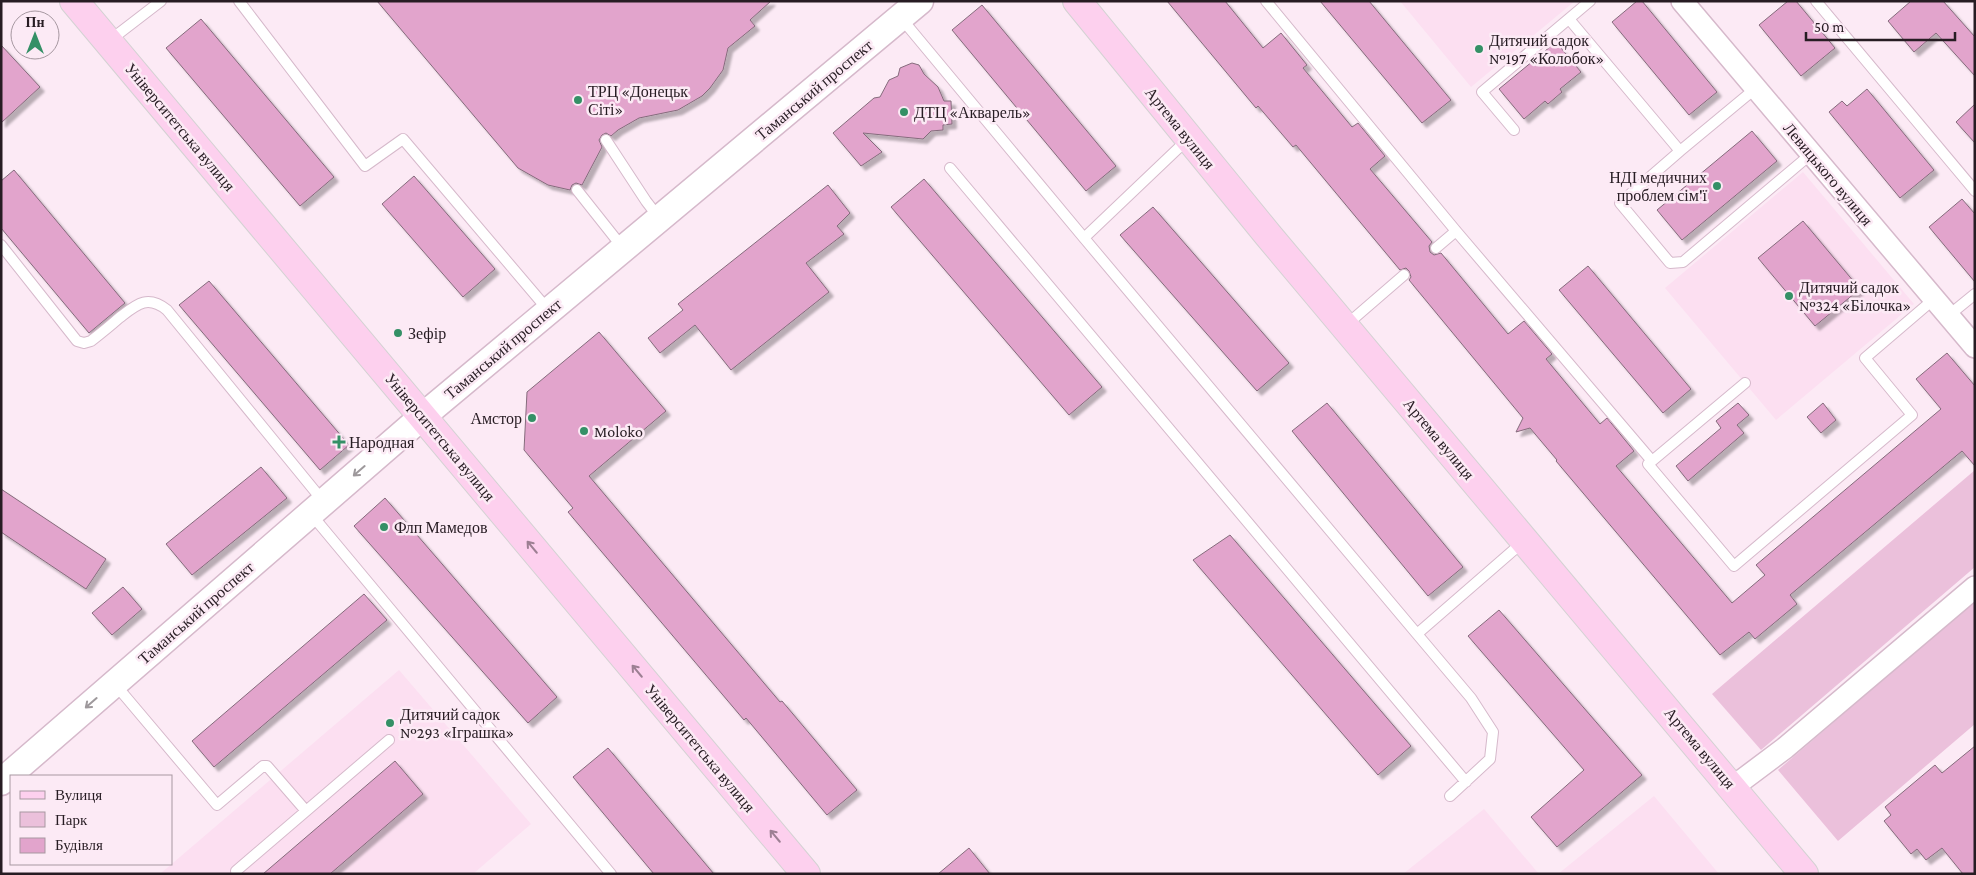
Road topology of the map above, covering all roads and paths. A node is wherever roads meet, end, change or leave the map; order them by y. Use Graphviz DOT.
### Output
graph roads {
  1 [pos="74,1"];
  2 [pos="161,1"];
  3 [pos="239,1"];
  4 [pos="1077,1"];
  5 [pos="1266,1"];
  6 [pos="1590,1"];
  7 [pos="1682,1"];
  8 [pos="1816,1"];
  9 [pos="910,9"];
  10 [pos="1569,19"];
  11 [pos="108,41"];
  12 [pos="1756,88"];
  13 [pos="1514,130"];
  14 [pos="1189,139"];
  15 [pos="606,140"];
  16 [pos="1680,151"];
  17 [pos="1811,154"];
  18 [pos="950,168"];
  19 [pos="577,190"];
  20 [pos="1975,192"];
  21 [pos="660,218"];
  22 [pos="1456,231"];
  23 [pos="1084,238"];
  24 [pos="1,245"];
  25 [pos="1436,248"];
  26 [pos="624,249"];
  27 [pos="1404,275"];
  28 [pos="1975,294"];
  29 [pos="1934,299"];
  30 [pos="549,311"];
  31 [pos="1948,316"];
  32 [pos="1344,326"];
  33 [pos="1975,347"];
  34 [pos="1745,383"];
  35 [pos="423,416"];
  36 [pos="1652,461"];
  37 [pos="317,508"];
  38 [pos="1525,541"];
  39 [pos="1975,587"];
  40 [pos="1416,634"];
  41 [pos="114,683"];
  42 [pos="389,740"];
  43 [pos="1,782"];
  44 [pos="1466,782"];
  45 [pos="1733,787"];
  46 [pos="1450,796"];
  47 [pos="306,812"];
  48 [pos="236,871"];
  49 [pos="802,872"];
  50 [pos="611,874"];
  51 [pos="1804,874"];
  1 -- 11 [label="main road, Університетська вулиця"];
  2 -- 11 [label="lane"];
  3 -- 30 [label="lane"];
  4 -- 14 [label="main road, Артема вулиця"];
  5 -- 22 [label="lane"];
  6 -- 10 [label="lane"];
  7 -- 12 [label="street, Левицького вулиця"];
  8 -- 20 [label="lane"];
  9 -- 21 [label="street, Таманський проспект"];
  9 -- 23 [label="lane"];
  10 -- 13 [label="lane"];
  10 -- 16 [label="lane"];
  11 -- 35 [label="main road, Університетська вулиця"];
  12 -- 16 [label="lane"];
  12 -- 17 [label="street, Левицького вулиця"];
  14 -- 23 [label="lane"];
  14 -- 32 [label="main road, Артема вулиця"];
  15 -- 21 [label="lane"];
  16 -- 17 [label="lane"];
  17 -- 29 [label="street, Левицького вулиця"];
  18 -- 44 [label="lane"];
  19 -- 26 [label="lane"];
  21 -- 26 [label="street, Таманський проспект"];
  22 -- 25 [label="lane"];
  22 -- 36 [label="lane"];
  23 -- 40 [label="lane"];
  24 -- 37 [label="lane"];
  26 -- 30 [label="street, Таманський проспект"];
  27 -- 32 [label="lane"];
  28 -- 31 [label="lane"];
  29 -- 31 [label="street, Левицького вулиця"];
  29 -- 36 [label="lane"];
  30 -- 35 [label="street, Таманський проспект"];
  31 -- 33 [label="street, Левицького вулиця"];
  32 -- 38 [label="main road, Артема вулиця"];
  34 -- 36 [label="lane"];
  35 -- 37 [label="street, Таманський проспект, one-way"];
  49 -- 35 [label="main road, Університетська вулиця, one-way"];
  37 -- 41 [label="street, Таманський проспект"];
  37 -- 50 [label="lane"];
  38 -- 40 [label="lane"];
  38 -- 45 [label="main road, Артема вулиця"];
  39 -- 45 [label="street"];
  40 -- 44 [label="lane"];
  41 -- 43 [label="street, Таманський проспект, one-way"];
  41 -- 47 [label="lane"];
  42 -- 47 [label="lane"];
  44 -- 46 [label="lane"];
  45 -- 51 [label="main road, Артема вулиця"];
  47 -- 48 [label="lane"];
}
